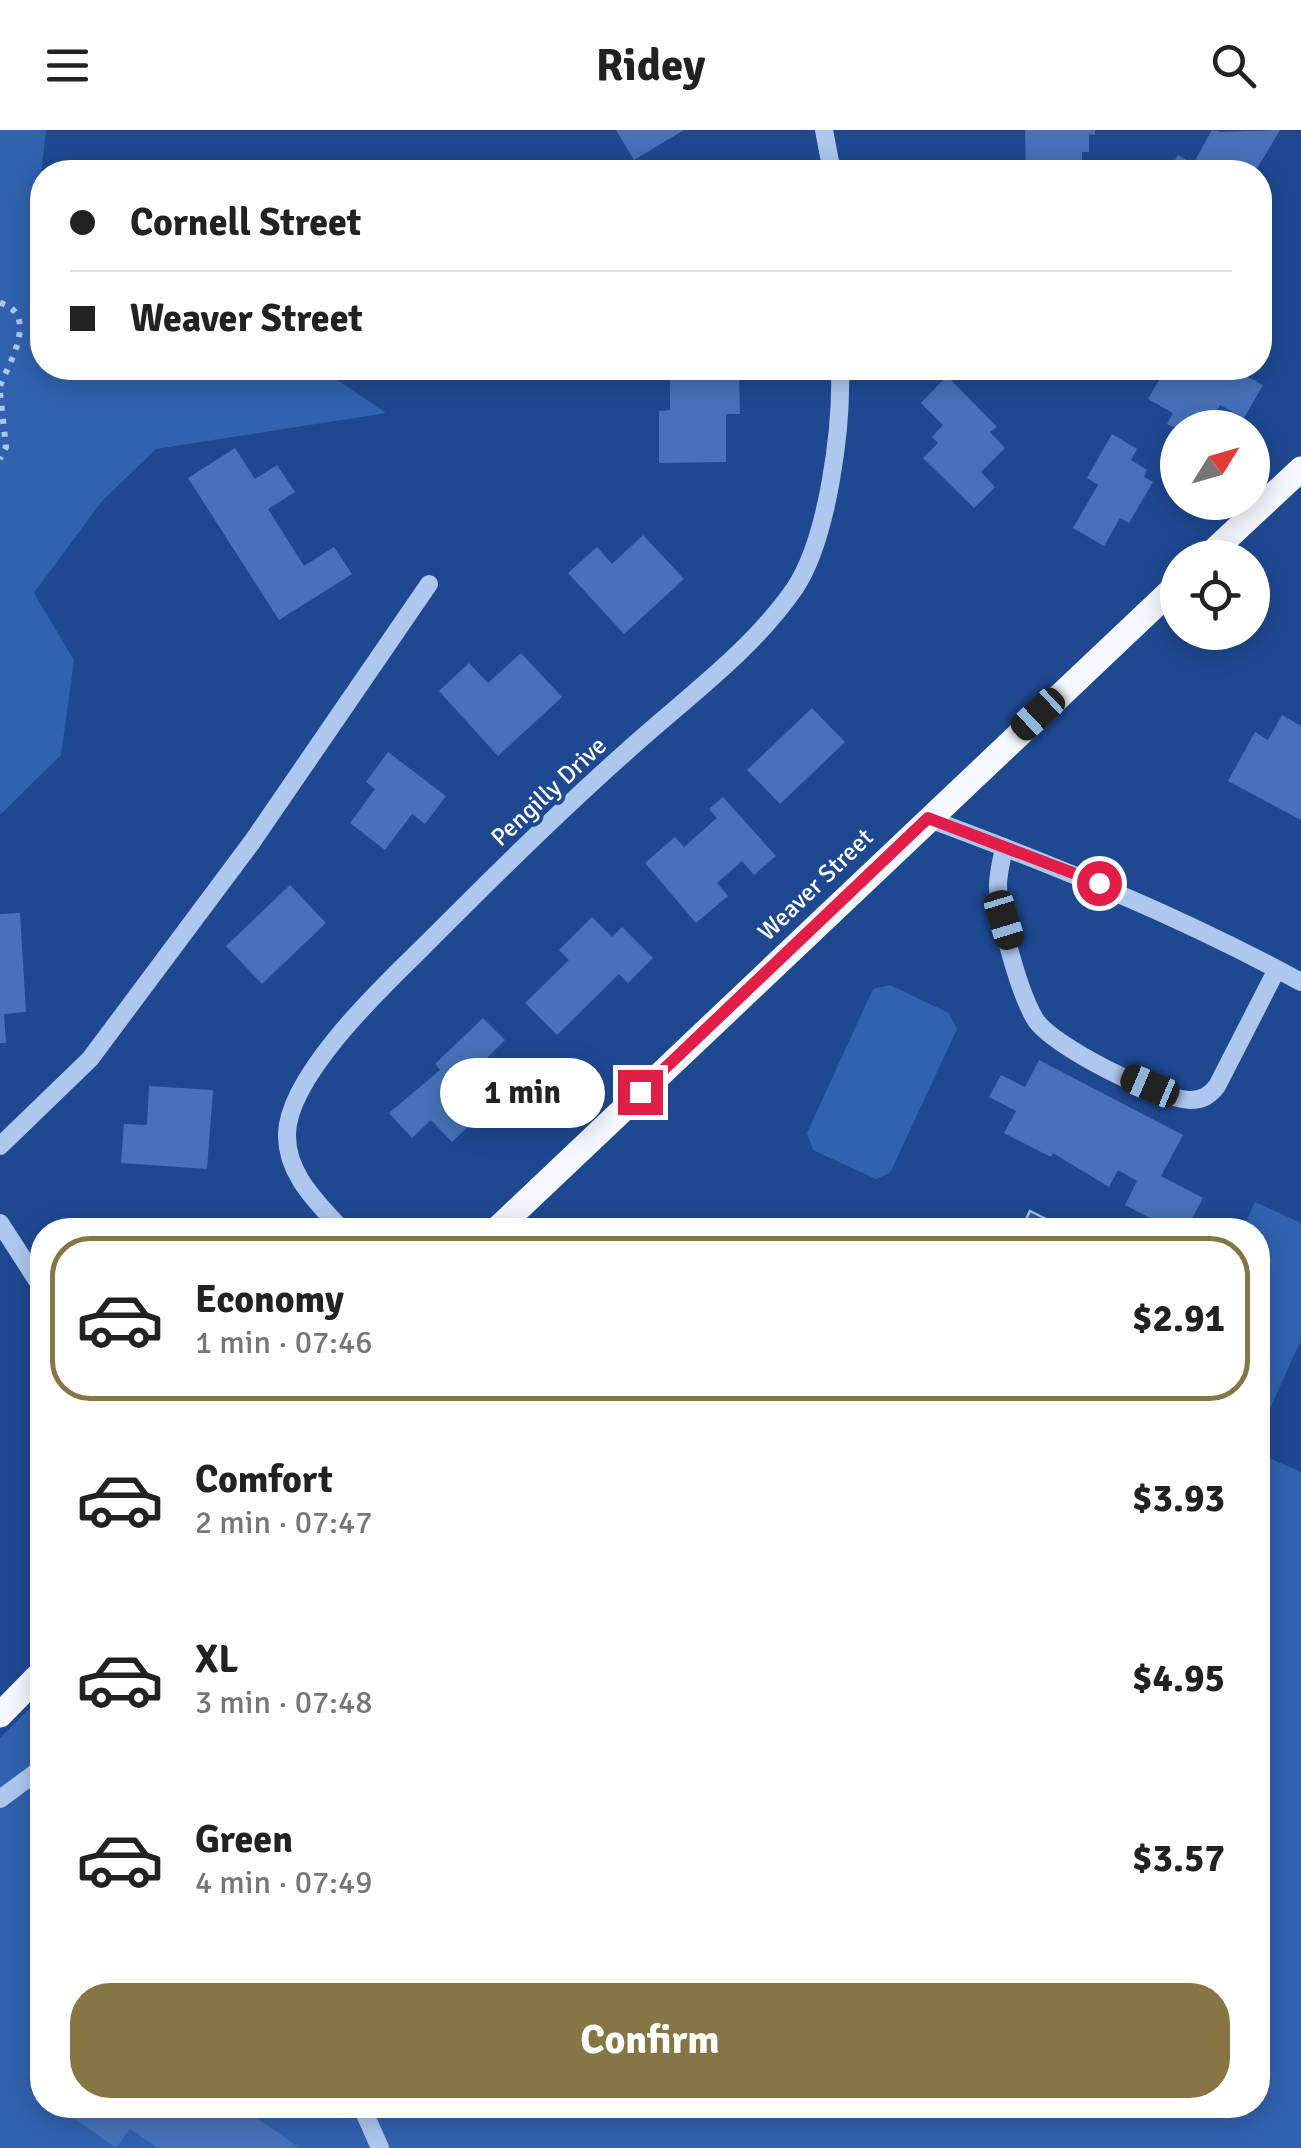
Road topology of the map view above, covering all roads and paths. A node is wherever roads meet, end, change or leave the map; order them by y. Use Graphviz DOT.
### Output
graph roads {
  1 [pos="824,130"];
  2 [pos="830,160"];
  3 [pos="0,303"];
  4 [pos="839,380"];
  5 [pos="0,390"];
  6 [pos="0,459"];
  7 [pos="1301,469"];
  8 [pos="1225,540"];
  9 [pos="429,584"];
  10 [pos="1160,601"];
  11 [pos="928,818"];
  12 [pos="1004,847"];
  13 [pos="1277,969"];
  14 [pos="1301,982"];
  15 [pos="0,1146"];
  16 [pos="331,1218"];
  17 [pos="509,1218"];
  18 [pos="0,1223"];
  19 [pos="30,1269"];
  20 [pos="30,1684"];
  21 [pos="0,1714"];
  22 [pos="30,1777"];
  23 [pos="0,1799"];
  24 [pos="366,2118"];
  25 [pos="380,2148"];
  1 -- 2 [label="street"];
  3 -- 5 [label="path"];
  4 -- 16 [label="street, Pengilly Drive"];
  5 -- 6 [label="path"];
  7 -- 8 [label="main road"];
  9 -- 15 [label="street"];
  10 -- 11 [label="main road, Weaver Street"];
  11 -- 12 [label="street"];
  11 -- 17 [label="main road, Weaver Street"];
  12 -- 13 [label="street"];
  12 -- 13 [label="street"];
  13 -- 14 [label="street"];
  18 -- 19 [label="street"];
  20 -- 21 [label="main road"];
  22 -- 23 [label="street"];
  24 -- 25 [label="street"];
}
